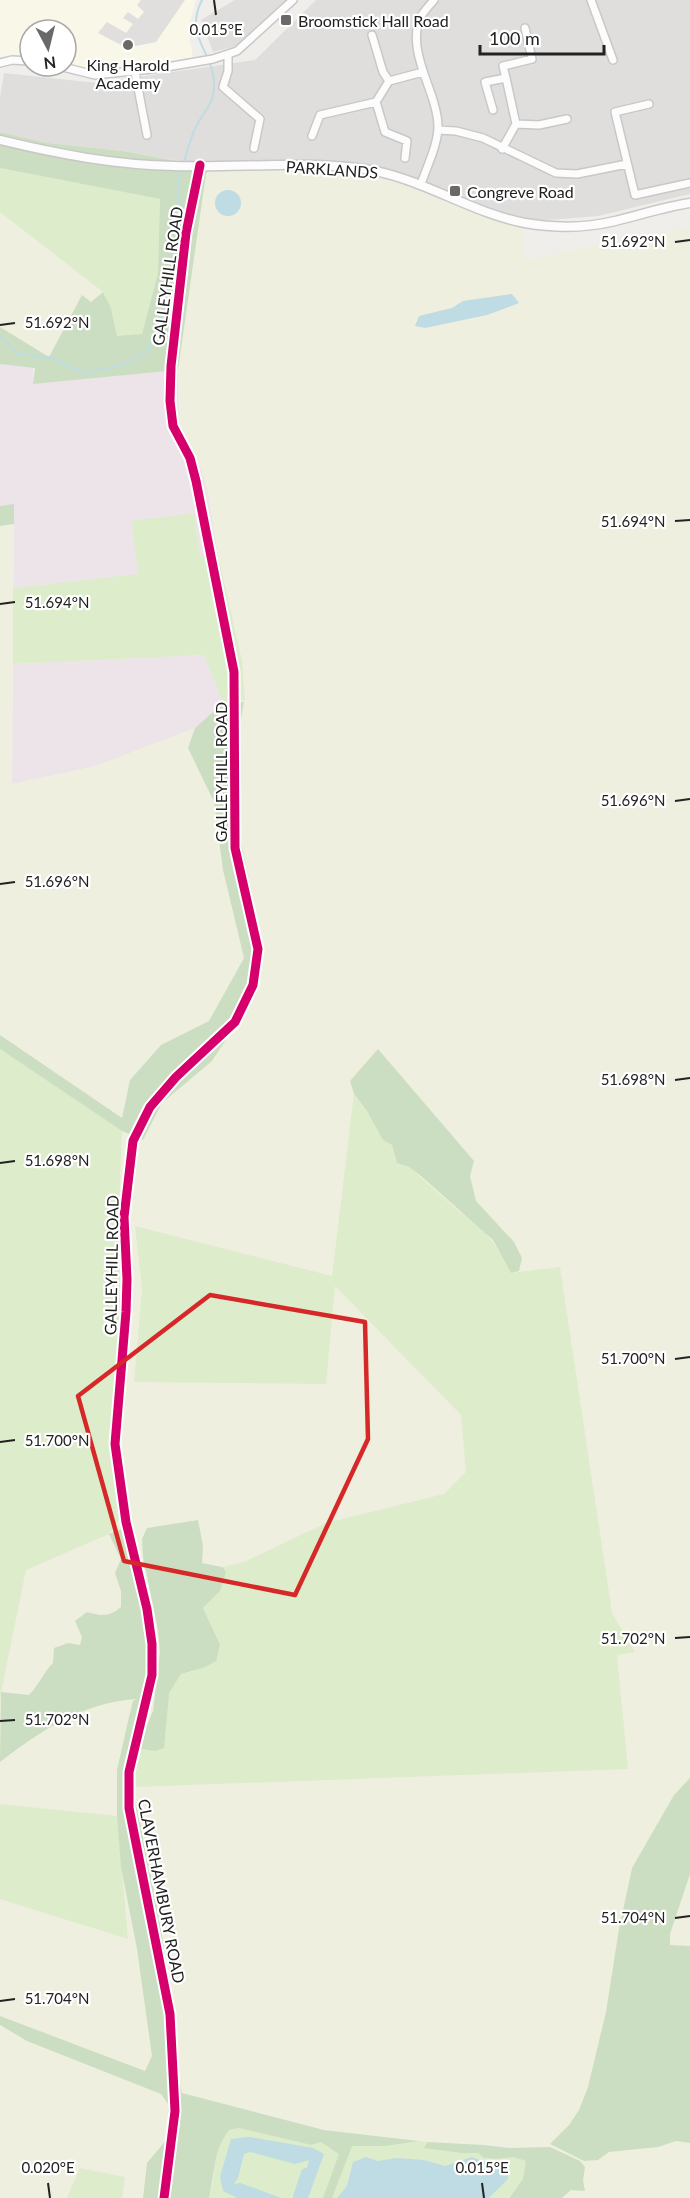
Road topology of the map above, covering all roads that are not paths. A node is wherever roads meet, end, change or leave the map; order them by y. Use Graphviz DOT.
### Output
graph roads {
  1 [pos="293,0"];
  2 [pos="434,0"];
  3 [pos="591,0"];
  4 [pos="525,28"];
  5 [pos="372,35"];
  6 [pos="228,54"];
  7 [pos="18,60"];
  8 [pos="613,60"];
  9 [pos="0,63"];
  10 [pos="78,71"];
  11 [pos="135,72"];
  12 [pos="423,72"];
  13 [pos="506,78"];
  14 [pos="390,81"];
  15 [pos="376,102"];
  16 [pos="649,104"];
  17 [pos="493,110"];
  18 [pos="567,119"];
  19 [pos="516,124"];
  20 [pos="438,130"];
  21 [pos="147,135"];
  22 [pos="312,136"];
  23 [pos="0,141"];
  24 [pos="254,148"];
  25 [pos="502,148"];
  26 [pos="405,158"];
  27 [pos="627,164"];
  28 [pos="200,165"];
  29 [pos="690,183"];
  30 [pos="421,184"];
  31 [pos="690,202"];
  32 [pos="126,1522"];
  33 [pos="164,2198"];
  1 -- 6 [label="street"];
  2 -- 12 [label="street"];
  3 -- 8 [label="street"];
  4 -- 13 [label="street"];
  5 -- 14 [label="street"];
  6 -- 11 [label="street"];
  6 -- 24 [label="street"];
  7 -- 9 [label="street"];
  10 -- 11 [label="street"];
  11 -- 21 [label="street"];
  12 -- 14 [label="street"];
  12 -- 20 [label="street"];
  13 -- 17 [label="street"];
  13 -- 19 [label="street"];
  14 -- 15 [label="street"];
  15 -- 22 [label="street"];
  15 -- 26 [label="street"];
  16 -- 27 [label="street"];
  18 -- 19 [label="street"];
  19 -- 25 [label="street"];
  20 -- 25 [label="street"];
  20 -- 30 [label="street"];
  23 -- 28 [label="street, PARKLANDS"];
  25 -- 27 [label="street"];
  27 -- 29 [label="street"];
  28 -- 30 [label="street, PARKLANDS"];
  28 -- 32 [label="street, GALLEYHILL ROAD"];
  30 -- 31 [label="street, PARKLANDS"];
  32 -- 33 [label="street, CLAVERHAMBURY ROAD"];
}
